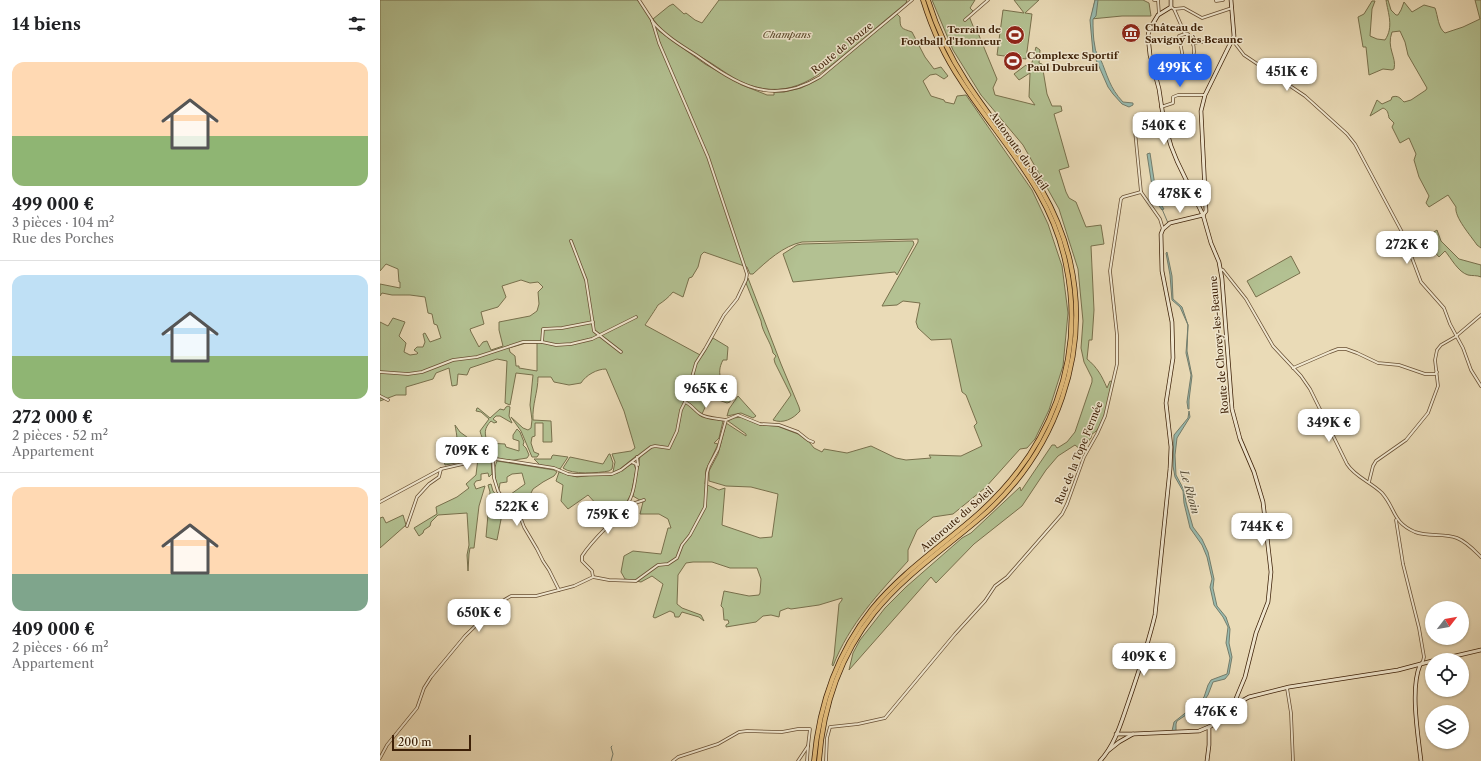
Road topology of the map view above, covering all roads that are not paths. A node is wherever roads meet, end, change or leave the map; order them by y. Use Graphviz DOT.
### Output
graph roads {
  1 [pos="639,0"];
  2 [pos="912,0"];
  3 [pos="923,0"];
  4 [pos="928,0"];
  5 [pos="988,0"];
  6 [pos="1154,0"];
  7 [pos="1158,0"];
  8 [pos="1171,0"];
  9 [pos="1216,0"];
  10 [pos="1222,0"];
  11 [pos="1231,0"];
  12 [pos="1172,8"];
  13 [pos="1232,8"];
  14 [pos="1159,14"];
  15 [pos="652,20"];
  16 [pos="965,20"];
  17 [pos="1185,34"];
  18 [pos="1232,41"];
  19 [pos="1193,43"];
  20 [pos="1205,95"];
  21 [pos="1161,106"];
  22 [pos="1164,122"];
  23 [pos="1141,192"];
  24 [pos="1204,215"];
  25 [pos="1163,228"];
  26 [pos="571,241"];
  27 [pos="1220,269"];
  28 [pos="1481,314"];
  29 [pos="636,317"];
  30 [pos="593,322"];
  31 [pos="1457,335"];
  32 [pos="599,336"];
  33 [pos="542,342"];
  34 [pos="621,352"];
  35 [pos="1293,368"];
  36 [pos="1437,371"];
  37 [pos="380,372"];
  38 [pos="1481,386"];
  39 [pos="380,396"];
  40 [pos="388,400"];
  41 [pos="686,402"];
  42 [pos="726,420"];
  43 [pos="813,442"];
  44 [pos="638,456"];
  45 [pos="493,460"];
  46 [pos="631,462"];
  47 [pos="638,468"];
  48 [pos="442,469"];
  49 [pos="1369,482"];
  50 [pos="644,500"];
  51 [pos="380,502"];
  52 [pos="626,506"];
  53 [pos="1396,519"];
  54 [pos="406,526"];
  55 [pos="1481,557"];
  56 [pos="593,577"];
  57 [pos="559,590"];
  58 [pos="1481,650"];
  59 [pos="1468,653"];
  60 [pos="1425,664"];
  61 [pos="1420,665"];
  62 [pos="1287,688"];
  63 [pos="1236,704"];
  64 [pos="1119,726"];
  65 [pos="1209,727"];
  66 [pos="1128,734"];
  67 [pos="1133,734"];
  68 [pos="1116,735"];
  69 [pos="1123,740"];
  70 [pos="808,746"];
  71 [pos="1108,752"];
  72 [pos="380,758"];
  73 [pos="673,761"];
  74 [pos="798,761"];
  75 [pos="807,761"];
  76 [pos="814,761"];
  77 [pos="819,761"];
  78 [pos="826,761"];
  79 [pos="1100,761"];
  80 [pos="1207,761"];
  81 [pos="1293,761"];
  82 [pos="1421,761"];
  1 -- 15 [label="street"];
  2 -- 15 [label="street, Route de Bouze"];
  3 -- 76 [label="highway, Autoroute du Soleil"];
  4 -- 77 [label="highway, Autoroute du Soleil"];
  5 -- 16 [label="street"];
  6 -- 7 [label="street"];
  7 -- 14 [label="street"];
  8 -- 12 [label="street"];
  9 -- 10 [label="street"];
  11 -- 13 [label="street"];
  12 -- 13 [label="street"];
  12 -- 14 [label="street"];
  12 -- 17 [label="street"];
  13 -- 18 [label="street"];
  14 -- 21 [label="street"];
  15 -- 41 [label="street"];
  17 -- 19 [label="street"];
  17 -- 19 [label="street"];
  18 -- 19 [label="street"];
  18 -- 20 [label="street"];
  18 -- 31 [label="street"];
  20 -- 21 [label="street"];
  20 -- 24 [label="street"];
  21 -- 22 [label="street"];
  22 -- 23 [label="street"];
  22 -- 24 [label="street"];
  23 -- 25 [label="street"];
  23 -- 78 [label="street, Rue de la Tope Fermée"];
  24 -- 25 [label="street"];
  24 -- 27 [label="street, Route de Chorey-les-Beaune"];
  25 -- 64 [label="street"];
  26 -- 30 [label="street"];
  27 -- 35 [label="street"];
  27 -- 63 [label="street, Route de Chorey-les-Beaune"];
  28 -- 31 [label="street"];
  29 -- 32 [label="street"];
  30 -- 32 [label="street"];
  30 -- 33 [label="street"];
  31 -- 36 [label="street"];
  31 -- 38 [label="street"];
  32 -- 33 [label="street"];
  32 -- 34 [label="street"];
  33 -- 37 [label="street"];
  35 -- 36 [label="street"];
  35 -- 49 [label="street"];
  36 -- 49 [label="street"];
  39 -- 40 [label="street"];
  41 -- 42 [label="street"];
  41 -- 44 [label="street"];
  42 -- 43 [label="street"];
  42 -- 56 [label="street"];
  44 -- 46 [label="street"];
  44 -- 47 [label="street"];
  45 -- 46 [label="street"];
  45 -- 48 [label="street"];
  45 -- 57 [label="street"];
  46 -- 47 [label="street"];
  47 -- 52 [label="street"];
  48 -- 51 [label="street"];
  48 -- 54 [label="street"];
  49 -- 53 [label="street"];
  50 -- 52 [label="street"];
  52 -- 56 [label="street"];
  53 -- 55 [label="street"];
  53 -- 61 [label="street"];
  56 -- 57 [label="street"];
  57 -- 72 [label="street"];
  58 -- 59 [label="street"];
  60 -- 61 [label="street"];
  61 -- 62 [label="street"];
  61 -- 82 [label="street"];
  62 -- 63 [label="street"];
  62 -- 81 [label="street"];
  63 -- 65 [label="street"];
  64 -- 66 [label="street"];
  64 -- 68 [label="street"];
  65 -- 67 [label="street"];
  65 -- 80 [label="street"];
  66 -- 67 [label="street"];
  66 -- 68 [label="street"];
  67 -- 69 [label="street"];
  68 -- 69 [label="street"];
  68 -- 71 [label="street"];
  69 -- 71 [label="street"];
  70 -- 73 [label="street"];
  70 -- 74 [label="street"];
  70 -- 75 [label="street"];
  71 -- 79 [label="street"];
}
